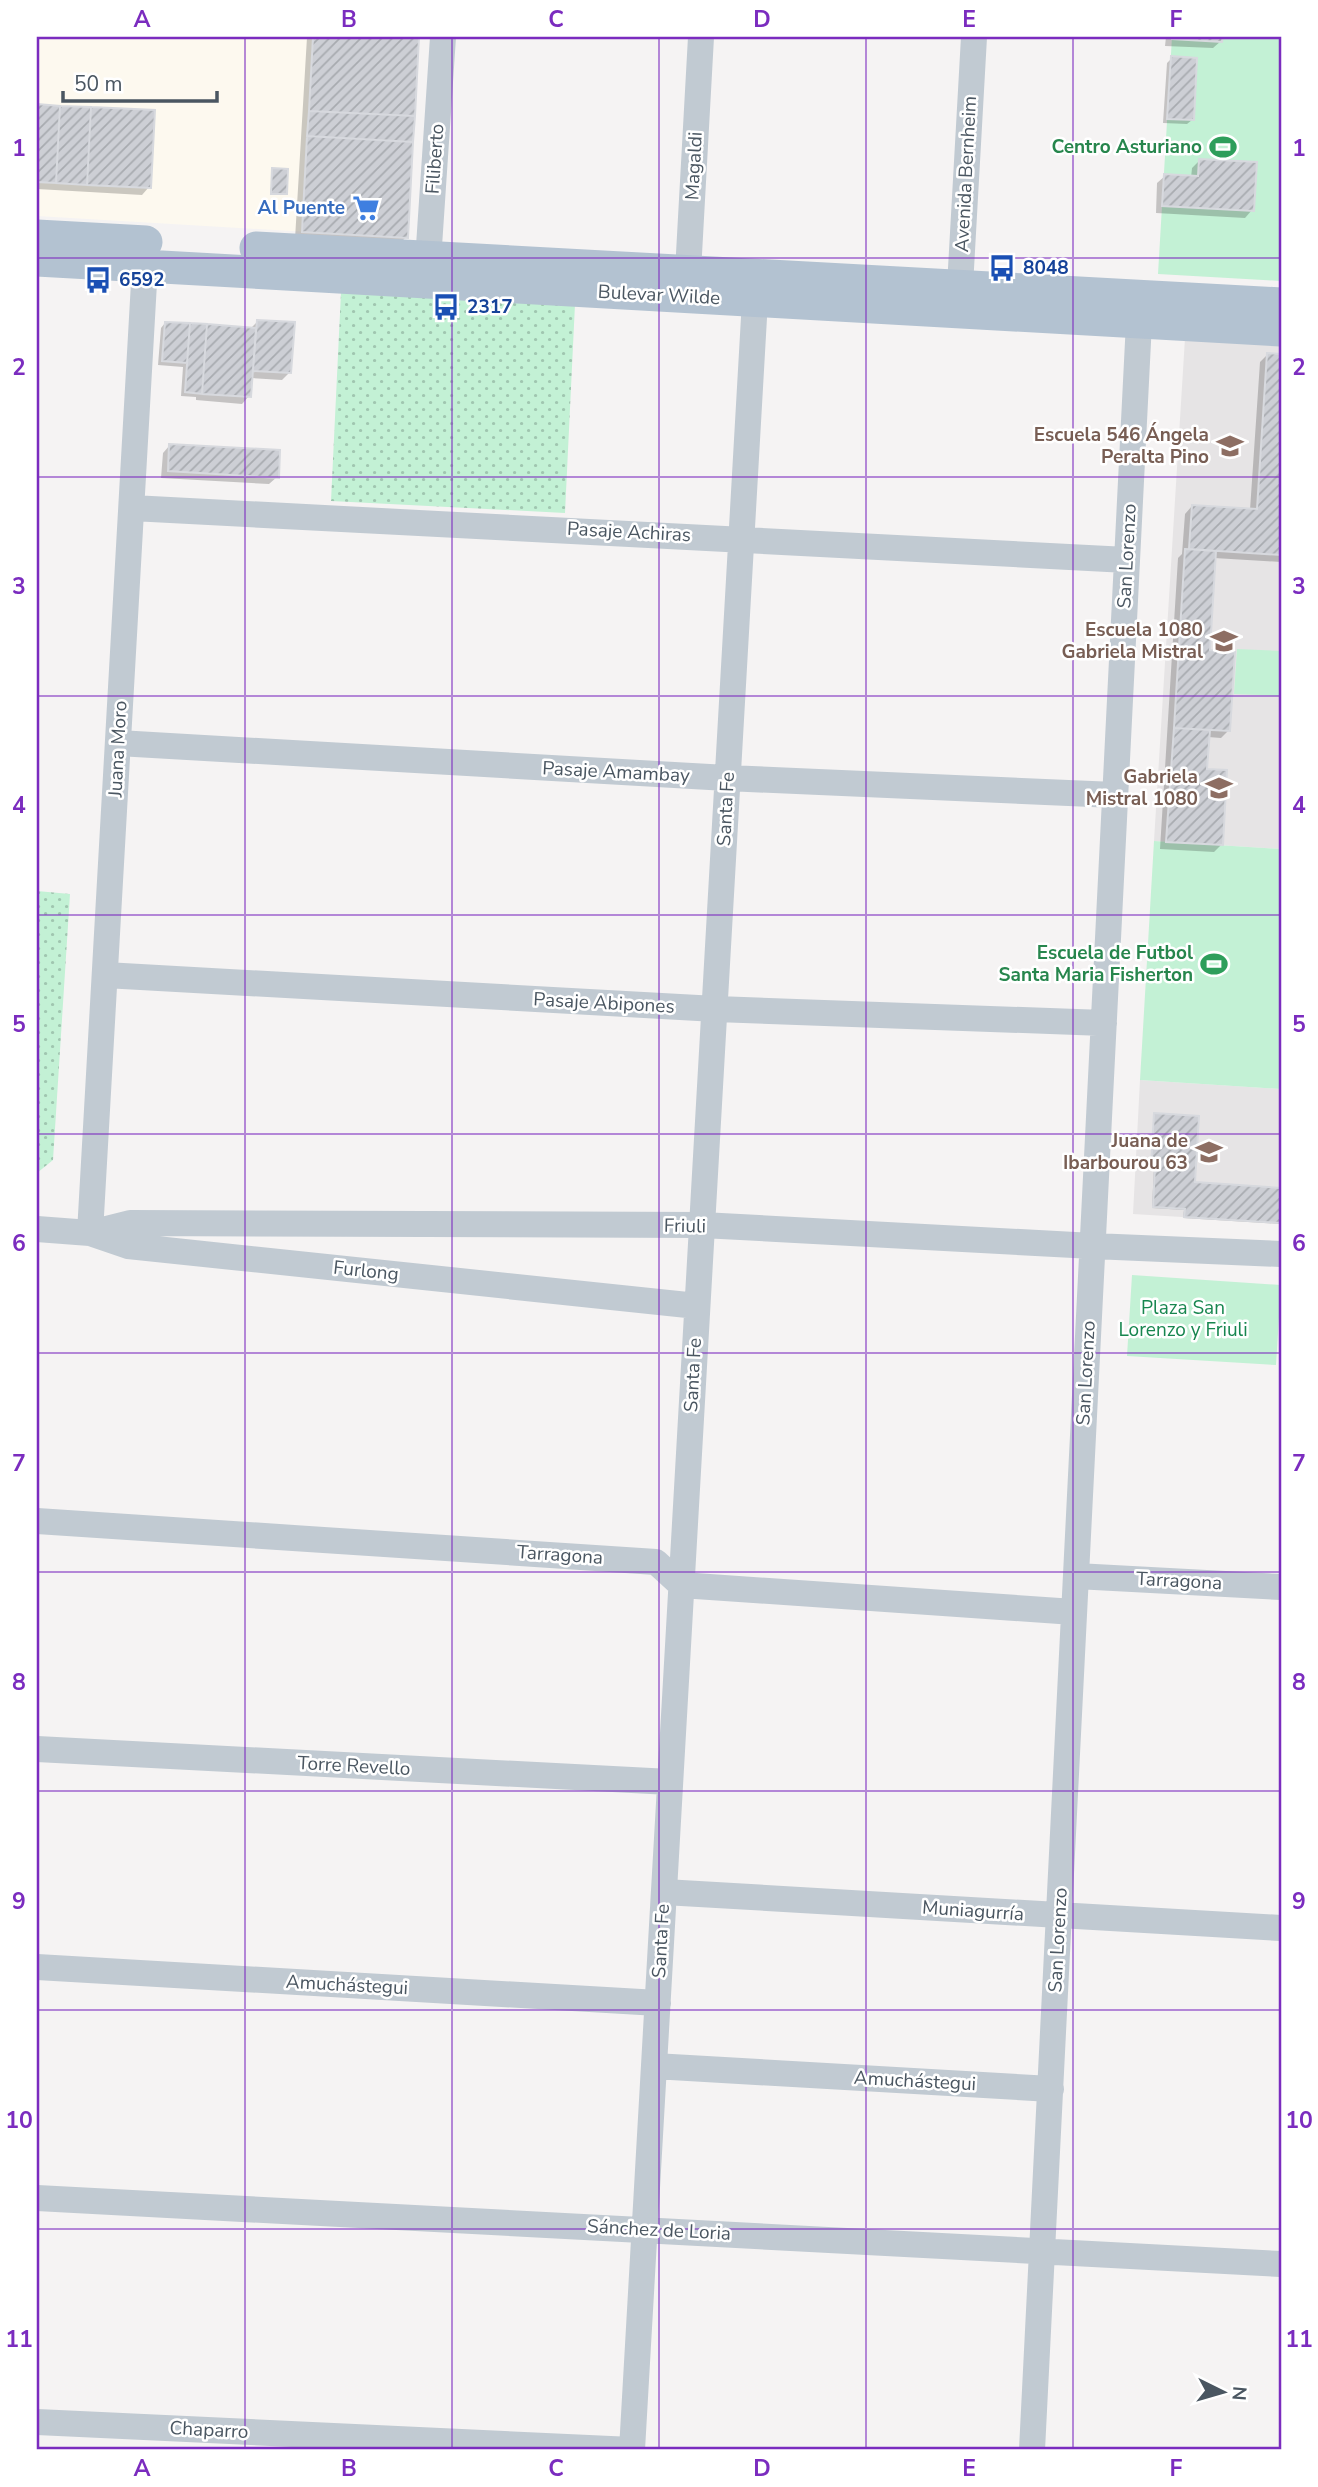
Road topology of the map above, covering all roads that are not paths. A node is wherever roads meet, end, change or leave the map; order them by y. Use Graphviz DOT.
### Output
graph roads {
  1 [pos="443,37"];
  2 [pos="701,37"];
  3 [pos="974,37"];
  4 [pos="37,236"];
  5 [pos="37,260"];
  6 [pos="145,265"];
  7 [pos="427,270"];
  8 [pos="687,284"];
  9 [pos="755,300"];
  10 [pos="959,300"];
  11 [pos="1281,304"];
  12 [pos="1140,310"];
  13 [pos="1281,330"];
  14 [pos="132,508"];
  15 [pos="741,538"];
  16 [pos="1127,560"];
  17 [pos="118,743"];
  18 [pos="727,778"];
  19 [pos="1115,795"];
  20 [pos="105,975"];
  21 [pos="716,1009"];
  22 [pos="1104,1023"];
  23 [pos="702,1225"];
  24 [pos="37,1229"];
  25 [pos="90,1233"];
  26 [pos="1093,1246"];
  27 [pos="1281,1254"];
  28 [pos="697,1306"];
  29 [pos="37,1521"];
  30 [pos="1076,1576"];
  31 [pos="681,1585"];
  32 [pos="1281,1587"];
  33 [pos="1074,1612"];
  34 [pos="37,1749"];
  35 [pos="670,1782"];
  36 [pos="664,1892"];
  37 [pos="1059,1916"];
  38 [pos="1281,1928"];
  39 [pos="37,1967"];
  40 [pos="658,2003"];
  41 [pos="654,2066"];
  42 [pos="1051,2090"];
  43 [pos="37,2197"];
  44 [pos="645,2230"];
  45 [pos="1043,2251"];
  46 [pos="1281,2264"];
  47 [pos="37,2422"];
  48 [pos="632,2450"];
  49 [pos="1032,2450"];
  1 -- 7 [label="street, Filiberto"];
  2 -- 8 [label="street, Magaldi"];
  3 -- 10 [label="street, Avenida Bernheim"];
  4 -- 7 [label="main road, Bulevar Wilde"];
  5 -- 6 [label="main road, Bulevar Wilde"];
  6 -- 7 [label="main road, Bulevar Wilde"];
  6 -- 14 [label="street, Juana Moro"];
  7 -- 8 [label="main road, Bulevar Wilde"];
  8 -- 9 [label="main road, Bulevar Wilde"];
  8 -- 10 [label="main road, Bulevar Wilde"];
  9 -- 10 [label="main road, Bulevar Wilde"];
  9 -- 15 [label="street, Santa Fe"];
  10 -- 12 [label="main road, Bulevar Wilde"];
  11 -- 12 [label="main road, Bulevar Wilde"];
  12 -- 13 [label="main road, Bulevar Wilde"];
  12 -- 16 [label="street, San Lorenzo"];
  14 -- 15 [label="street, Pasaje Achiras"];
  14 -- 17 [label="street, Juana Moro"];
  15 -- 16 [label="street, Pasaje Achiras"];
  15 -- 18 [label="street, Santa Fe"];
  16 -- 19 [label="street, San Lorenzo"];
  17 -- 18 [label="street, Pasaje Amambay"];
  17 -- 20 [label="street, Juana Moro"];
  18 -- 19 [label="street, Pasaje Amambay"];
  18 -- 21 [label="street, Santa Fe"];
  19 -- 22 [label="street, San Lorenzo"];
  20 -- 21 [label="street, Pasaje Abipones"];
  20 -- 25 [label="street, Juana Moro"];
  21 -- 22 [label="street, Pasaje Abipones"];
  21 -- 23 [label="street, Santa Fe"];
  22 -- 26 [label="street, San Lorenzo"];
  23 -- 25 [label="street, Friuli"];
  23 -- 26 [label="street, Friuli"];
  23 -- 28 [label="street, Santa Fe"];
  24 -- 25 [label="street, Furlong"];
  25 -- 28 [label="street, Furlong"];
  26 -- 27 [label="street, Friuli"];
  26 -- 30 [label="street, San Lorenzo"];
  28 -- 31 [label="street, Santa Fe"];
  29 -- 31 [label="street, Tarragona"];
  30 -- 32 [label="street, Tarragona"];
  30 -- 33 [label="street, San Lorenzo"];
  31 -- 33 [label="street"];
  31 -- 35 [label="street, Santa Fe"];
  33 -- 37 [label="street, San Lorenzo"];
  34 -- 35 [label="street, Torre Revello"];
  35 -- 36 [label="street, Santa Fe"];
  36 -- 37 [label="street, Muniagurría"];
  36 -- 40 [label="street, Santa Fe"];
  37 -- 38 [label="street, Muniagurría"];
  37 -- 42 [label="street, San Lorenzo"];
  39 -- 40 [label="street, Amuchástegui"];
  40 -- 41 [label="street, Santa Fe"];
  41 -- 42 [label="street, Amuchástegui"];
  41 -- 44 [label="street, Santa Fe"];
  42 -- 45 [label="street, San Lorenzo"];
  43 -- 44 [label="street, Sánchez de Loria"];
  44 -- 45 [label="street, Sánchez de Loria"];
  44 -- 48 [label="street, Santa Fe"];
  45 -- 46 [label="street, Sánchez de Loria"];
  45 -- 49 [label="street, San Lorenzo"];
  47 -- 48 [label="street, Chaparro"];
}
